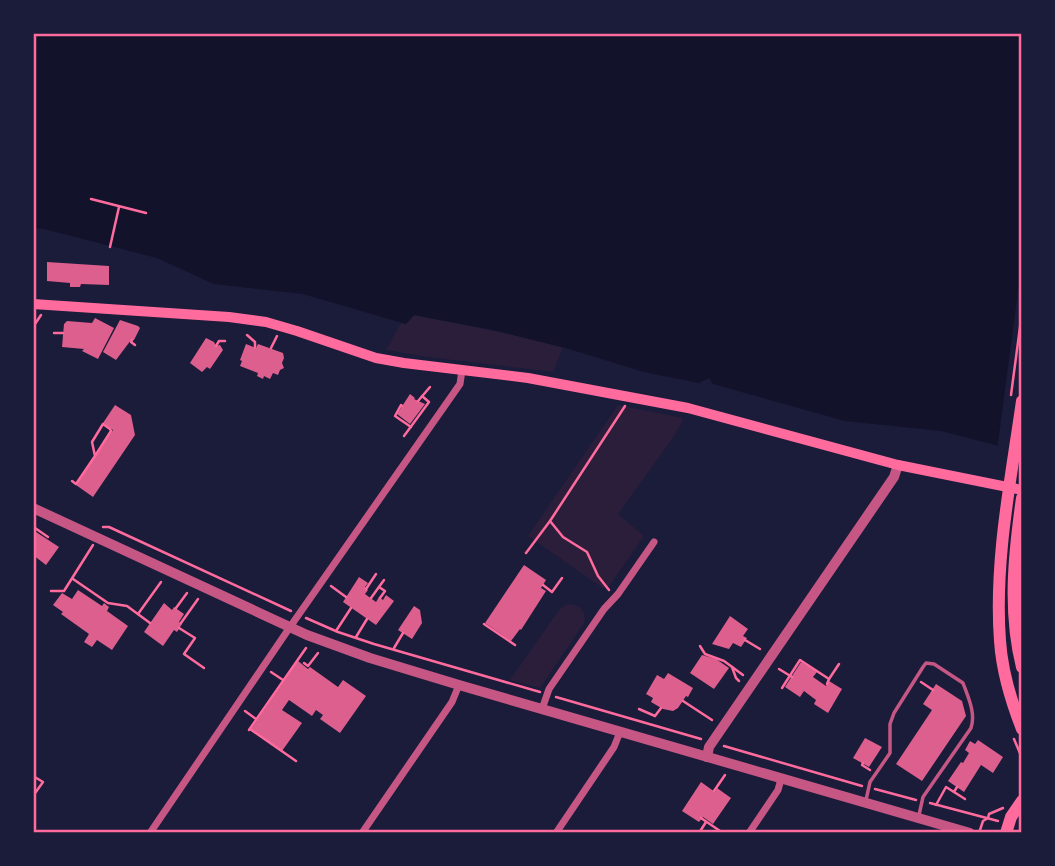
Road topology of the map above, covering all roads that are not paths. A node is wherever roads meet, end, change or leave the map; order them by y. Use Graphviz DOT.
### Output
graph roads {
  1 [pos="33,304"];
  2 [pos="462,370"];
  3 [pos="1022,401"];
  4 [pos="898,465"];
  5 [pos="1022,490"];
  6 [pos="1022,498"];
  7 [pos="33,509"];
  8 [pos="654,542"];
  9 [pos="1007,558"];
  10 [pos="290,627"];
  11 [pos="1022,667"];
  12 [pos="458,685"];
  13 [pos="542,709"];
  14 [pos="1022,729"];
  15 [pos="621,732"];
  16 [pos="706,757"];
  17 [pos="781,779"];
  18 [pos="1022,801"];
  19 [pos="866,802"];
  20 [pos="918,817"];
  21 [pos="1002,827"];
  22 [pos="150,833"];
  23 [pos="362,833"];
  24 [pos="556,833"];
  25 [pos="749,833"];
  26 [pos="970,833"];
  1 -- 2 [label="main road"];
  2 -- 4 [label="main road"];
  2 -- 10 [label="street"];
  3 -- 9 [label="main road"];
  4 -- 5 [label="main road"];
  4 -- 16 [label="street"];
  6 -- 9 [label="main road"];
  7 -- 10 [label="street"];
  8 -- 13 [label="street"];
  9 -- 11 [label="main road"];
  9 -- 14 [label="main road"];
  10 -- 12 [label="street"];
  10 -- 22 [label="street"];
  12 -- 13 [label="street"];
  12 -- 23 [label="street"];
  13 -- 15 [label="street"];
  15 -- 16 [label="street"];
  15 -- 24 [label="street"];
  16 -- 17 [label="street"];
  17 -- 19 [label="street"];
  17 -- 25 [label="street"];
  18 -- 21 [label="main road"];
  19 -- 20 [label="street"];
  19 -- 20 [label="lane"];
  20 -- 26 [label="street"];
}
